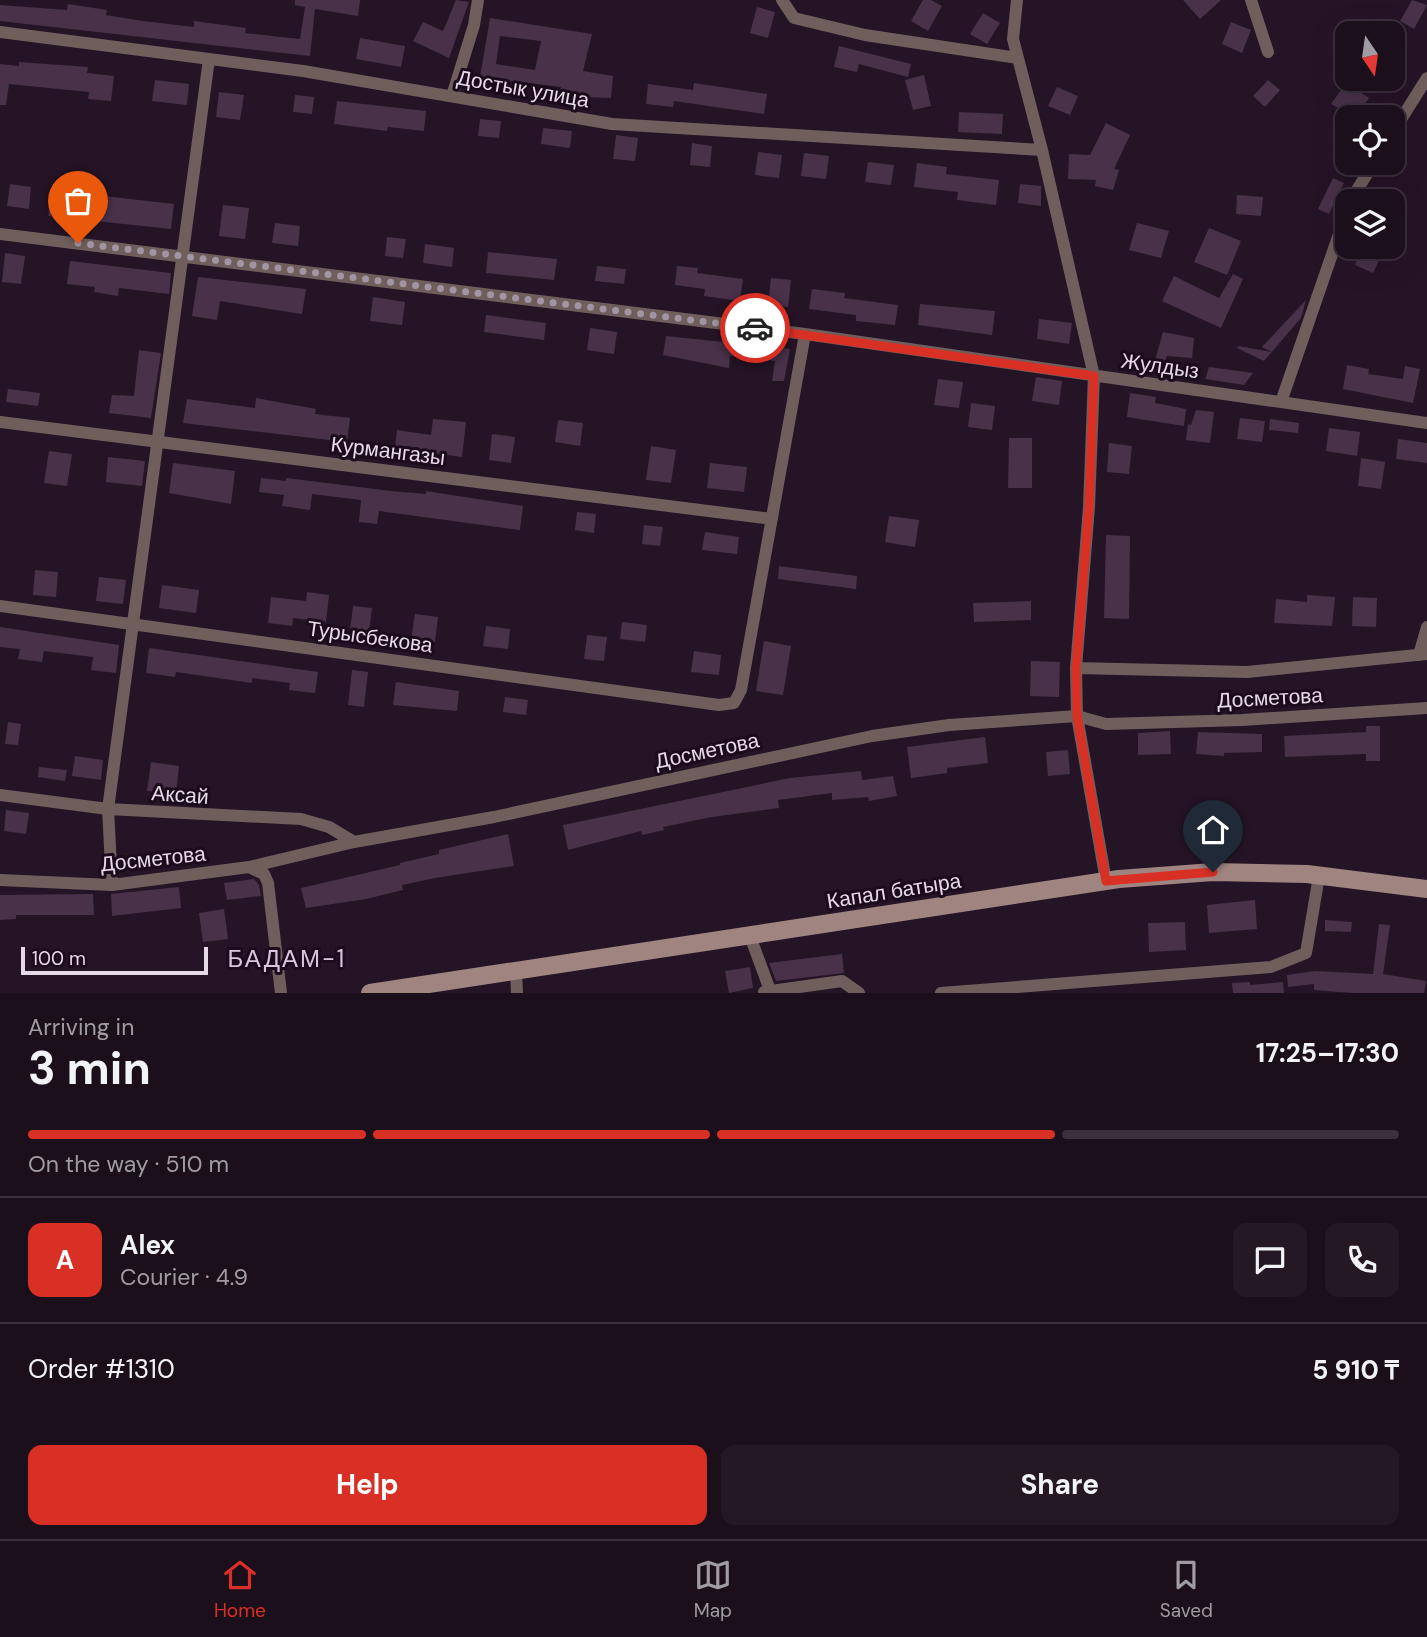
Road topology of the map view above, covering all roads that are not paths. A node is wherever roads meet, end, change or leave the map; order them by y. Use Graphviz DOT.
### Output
graph roads {
  1 [pos="478,0"];
  2 [pos="1017,0"];
  3 [pos="1251,0"];
  4 [pos="782,2"];
  5 [pos="0,32"];
  6 [pos="1268,52"];
  7 [pos="1018,58"];
  8 [pos="209,59"];
  9 [pos="1427,78"];
  10 [pos="452,96"];
  11 [pos="1405,113"];
  12 [pos="1042,150"];
  13 [pos="0,234"];
  14 [pos="1335,245"];
  15 [pos="182,257"];
  16 [pos="805,334"];
  17 [pos="1094,376"];
  18 [pos="1280,402"];
  19 [pos="0,422"];
  20 [pos="1427,424"];
  21 [pos="157,442"];
  22 [pos="772,519"];
  23 [pos="0,606"];
  24 [pos="133,624"];
  25 [pos="1427,627"];
  26 [pos="1423,654"];
  27 [pos="1076,668"];
  28 [pos="1427,708"];
  29 [pos="1077,716"];
  30 [pos="0,795"];
  31 [pos="108,809"];
  32 [pos="354,842"];
  33 [pos="249,867"];
  34 [pos="1319,876"];
  35 [pos="0,880"];
  36 [pos="1106,881"];
  37 [pos="113,885"];
  38 [pos="1427,889"];
  39 [pos="750,936"];
  40 [pos="516,971"];
  41 [pos="769,992"];
  42 [pos="281,993"];
  43 [pos="370,993"];
  44 [pos="517,993"];
  45 [pos="859,993"];
  46 [pos="942,993"];
  1 -- 10 [label="street"];
  2 -- 7 [label="street"];
  3 -- 6 [label="street"];
  4 -- 7 [label="street"];
  5 -- 8 [label="street, Достык улица"];
  7 -- 12 [label="street"];
  8 -- 10 [label="street, Достык улица"];
  8 -- 15 [label="street"];
  9 -- 11 [label="street"];
  10 -- 12 [label="street, Достык улица"];
  12 -- 17 [label="street"];
  13 -- 15 [label="street, Жулдыз"];
  14 -- 18 [label="street"];
  15 -- 16 [label="street, Жулдыз"];
  15 -- 21 [label="street"];
  16 -- 17 [label="street, Жулдыз"];
  16 -- 22 [label="street"];
  17 -- 18 [label="street, Жулдыз"];
  17 -- 27 [label="street"];
  18 -- 20 [label="street, Жулдыз"];
  19 -- 21 [label="street, Курмангазы"];
  21 -- 22 [label="street, Курмангазы"];
  21 -- 24 [label="street"];
  22 -- 24 [label="street, Турысбекова"];
  23 -- 24 [label="street, Турысбекова"];
  24 -- 31 [label="street"];
  25 -- 26 [label="street"];
  26 -- 27 [label="street"];
  27 -- 29 [label="street"];
  28 -- 29 [label="street, Досметова"];
  29 -- 32 [label="street, Досметова"];
  29 -- 36 [label="street"];
  30 -- 31 [label="street, Аксай"];
  31 -- 32 [label="street, Аксай"];
  31 -- 37 [label="street"];
  32 -- 33 [label="street, Досметова"];
  33 -- 37 [label="street, Досметова"];
  33 -- 42 [label="street"];
  34 -- 36 [label="main road, Капал батыра"];
  34 -- 38 [label="main road, Капал батыра"];
  34 -- 46 [label="street"];
  35 -- 37 [label="street, Досметова"];
  36 -- 39 [label="main road, Капал батыра"];
  39 -- 40 [label="main road, Капал батыра"];
  39 -- 41 [label="street"];
  40 -- 43 [label="main road, Капал батыра"];
  40 -- 44 [label="street"];
  41 -- 45 [label="street"];
}
